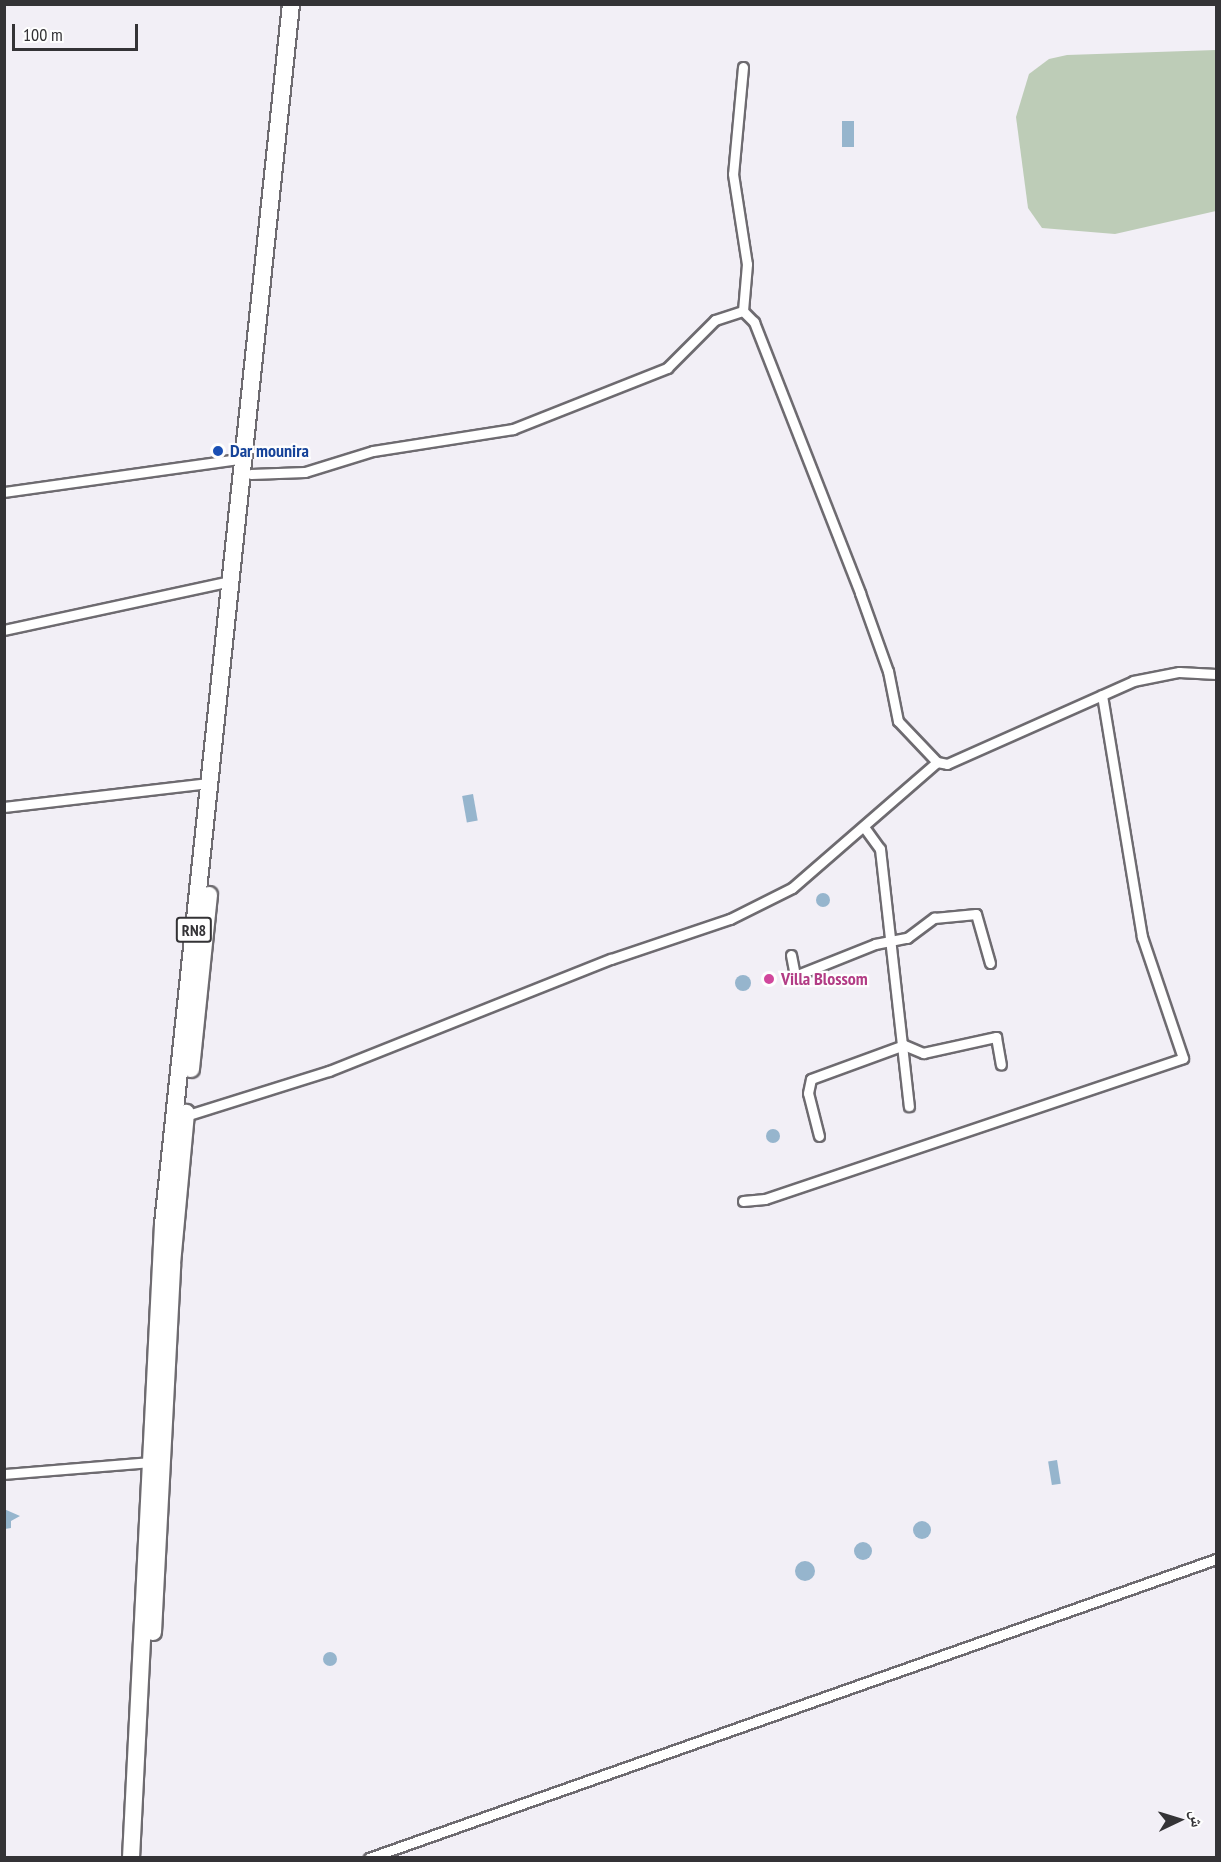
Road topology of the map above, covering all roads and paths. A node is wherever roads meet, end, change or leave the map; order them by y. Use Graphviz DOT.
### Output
graph roads {
  1 [pos="291,4"];
  2 [pos="302,4"];
  3 [pos="743,67"];
  4 [pos="743,311"];
  5 [pos="245,458"];
  6 [pos="251,474"];
  7 [pos="4,492"];
  8 [pos="231,581"];
  9 [pos="4,630"];
  10 [pos="1216,674"];
  11 [pos="1102,695"];
  12 [pos="937,762"];
  13 [pos="209,783"];
  14 [pos="4,807"];
  15 [pos="864,827"];
  16 [pos="891,940"];
  17 [pos="791,955"];
  18 [pos="990,963"];
  19 [pos="904,1046"];
  20 [pos="1001,1065"];
  21 [pos="909,1106"];
  22 [pos="185,1116"];
  23 [pos="819,1136"];
  24 [pos="743,1201"];
  25 [pos="150,1462"];
  26 [pos="4,1474"];
  27 [pos="1216,1559"];
  28 [pos="131,1857"];
  29 [pos="141,1857"];
  30 [pos="369,1857"];
  1 -- 5 [label="highway, RN8"];
  2 -- 6 [label="highway, RN8"];
  3 -- 4 [label="street"];
  4 -- 6 [label="street"];
  4 -- 12 [label="street"];
  5 -- 7 [label="street"];
  5 -- 8 [label="highway, RN8"];
  6 -- 22 [label="highway, RN8"];
  8 -- 9 [label="street"];
  8 -- 13 [label="highway, RN8"];
  10 -- 11 [label="street"];
  11 -- 12 [label="street"];
  11 -- 24 [label="street"];
  12 -- 15 [label="street"];
  13 -- 14 [label="street"];
  13 -- 25 [label="highway, RN8"];
  15 -- 16 [label="street"];
  15 -- 22 [label="street"];
  16 -- 17 [label="street"];
  16 -- 18 [label="street"];
  16 -- 19 [label="street"];
  19 -- 20 [label="street"];
  19 -- 21 [label="street"];
  19 -- 23 [label="street"];
  22 -- 29 [label="highway, RN8"];
  25 -- 26 [label="street"];
  25 -- 28 [label="highway, RN8"];
  27 -- 30 [label="street"];
}
